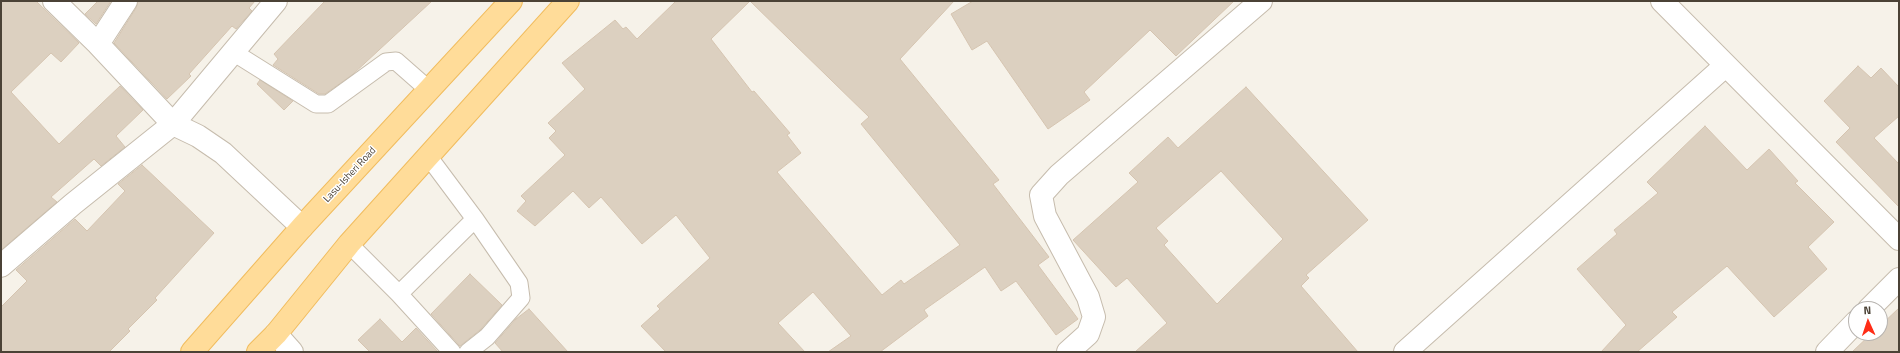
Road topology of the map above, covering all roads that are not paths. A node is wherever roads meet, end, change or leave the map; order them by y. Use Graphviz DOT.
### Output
graph roads {
  1 [pos="54,1"];
  2 [pos="126,1"];
  3 [pos="276,1"];
  4 [pos="511,1"];
  5 [pos="568,1"];
  6 [pos="1261,1"];
  7 [pos="1662,1"];
  8 [pos="98,44"];
  9 [pos="233,52"];
  10 [pos="1725,66"];
  11 [pos="428,90"];
  12 [pos="173,124"];
  13 [pos="428,156"];
  14 [pos="475,219"];
  15 [pos="302,227"];
  16 [pos="1899,239"];
  17 [pos="348,244"];
  18 [pos="1,266"];
  19 [pos="1899,279"];
  20 [pos="399,294"];
  21 [pos="1877,301"];
  22 [pos="1848,330"];
  23 [pos="276,334"];
  24 [pos="192,352"];
  25 [pos="258,352"];
  26 [pos="292,352"];
  27 [pos="452,352"];
  28 [pos="468,352"];
  29 [pos="1068,352"];
  30 [pos="1405,352"];
  31 [pos="1826,352"];
  1 -- 8 [label="street"];
  2 -- 8 [label="street"];
  3 -- 9 [label="street"];
  4 -- 11 [label="main road, Lasu-Isheri Road"];
  5 -- 13 [label="main road"];
  6 -- 29 [label="street"];
  7 -- 10 [label="street"];
  8 -- 12 [label="street"];
  9 -- 11 [label="lane"];
  9 -- 12 [label="street"];
  10 -- 16 [label="street"];
  10 -- 30 [label="street"];
  11 -- 15 [label="main road, Lasu-Isheri Road"];
  12 -- 15 [label="street"];
  12 -- 18 [label="street"];
  13 -- 14 [label="lane"];
  13 -- 17 [label="main road"];
  14 -- 20 [label="lane"];
  14 -- 28 [label="lane"];
  15 -- 24 [label="main road, Lasu-Isheri Road"];
  17 -- 20 [label="lane"];
  17 -- 23 [label="main road"];
  19 -- 21 [label="street"];
  20 -- 27 [label="lane"];
  22 -- 31 [label="street"];
  23 -- 25 [label="main road"];
  23 -- 26 [label="street"];
}
